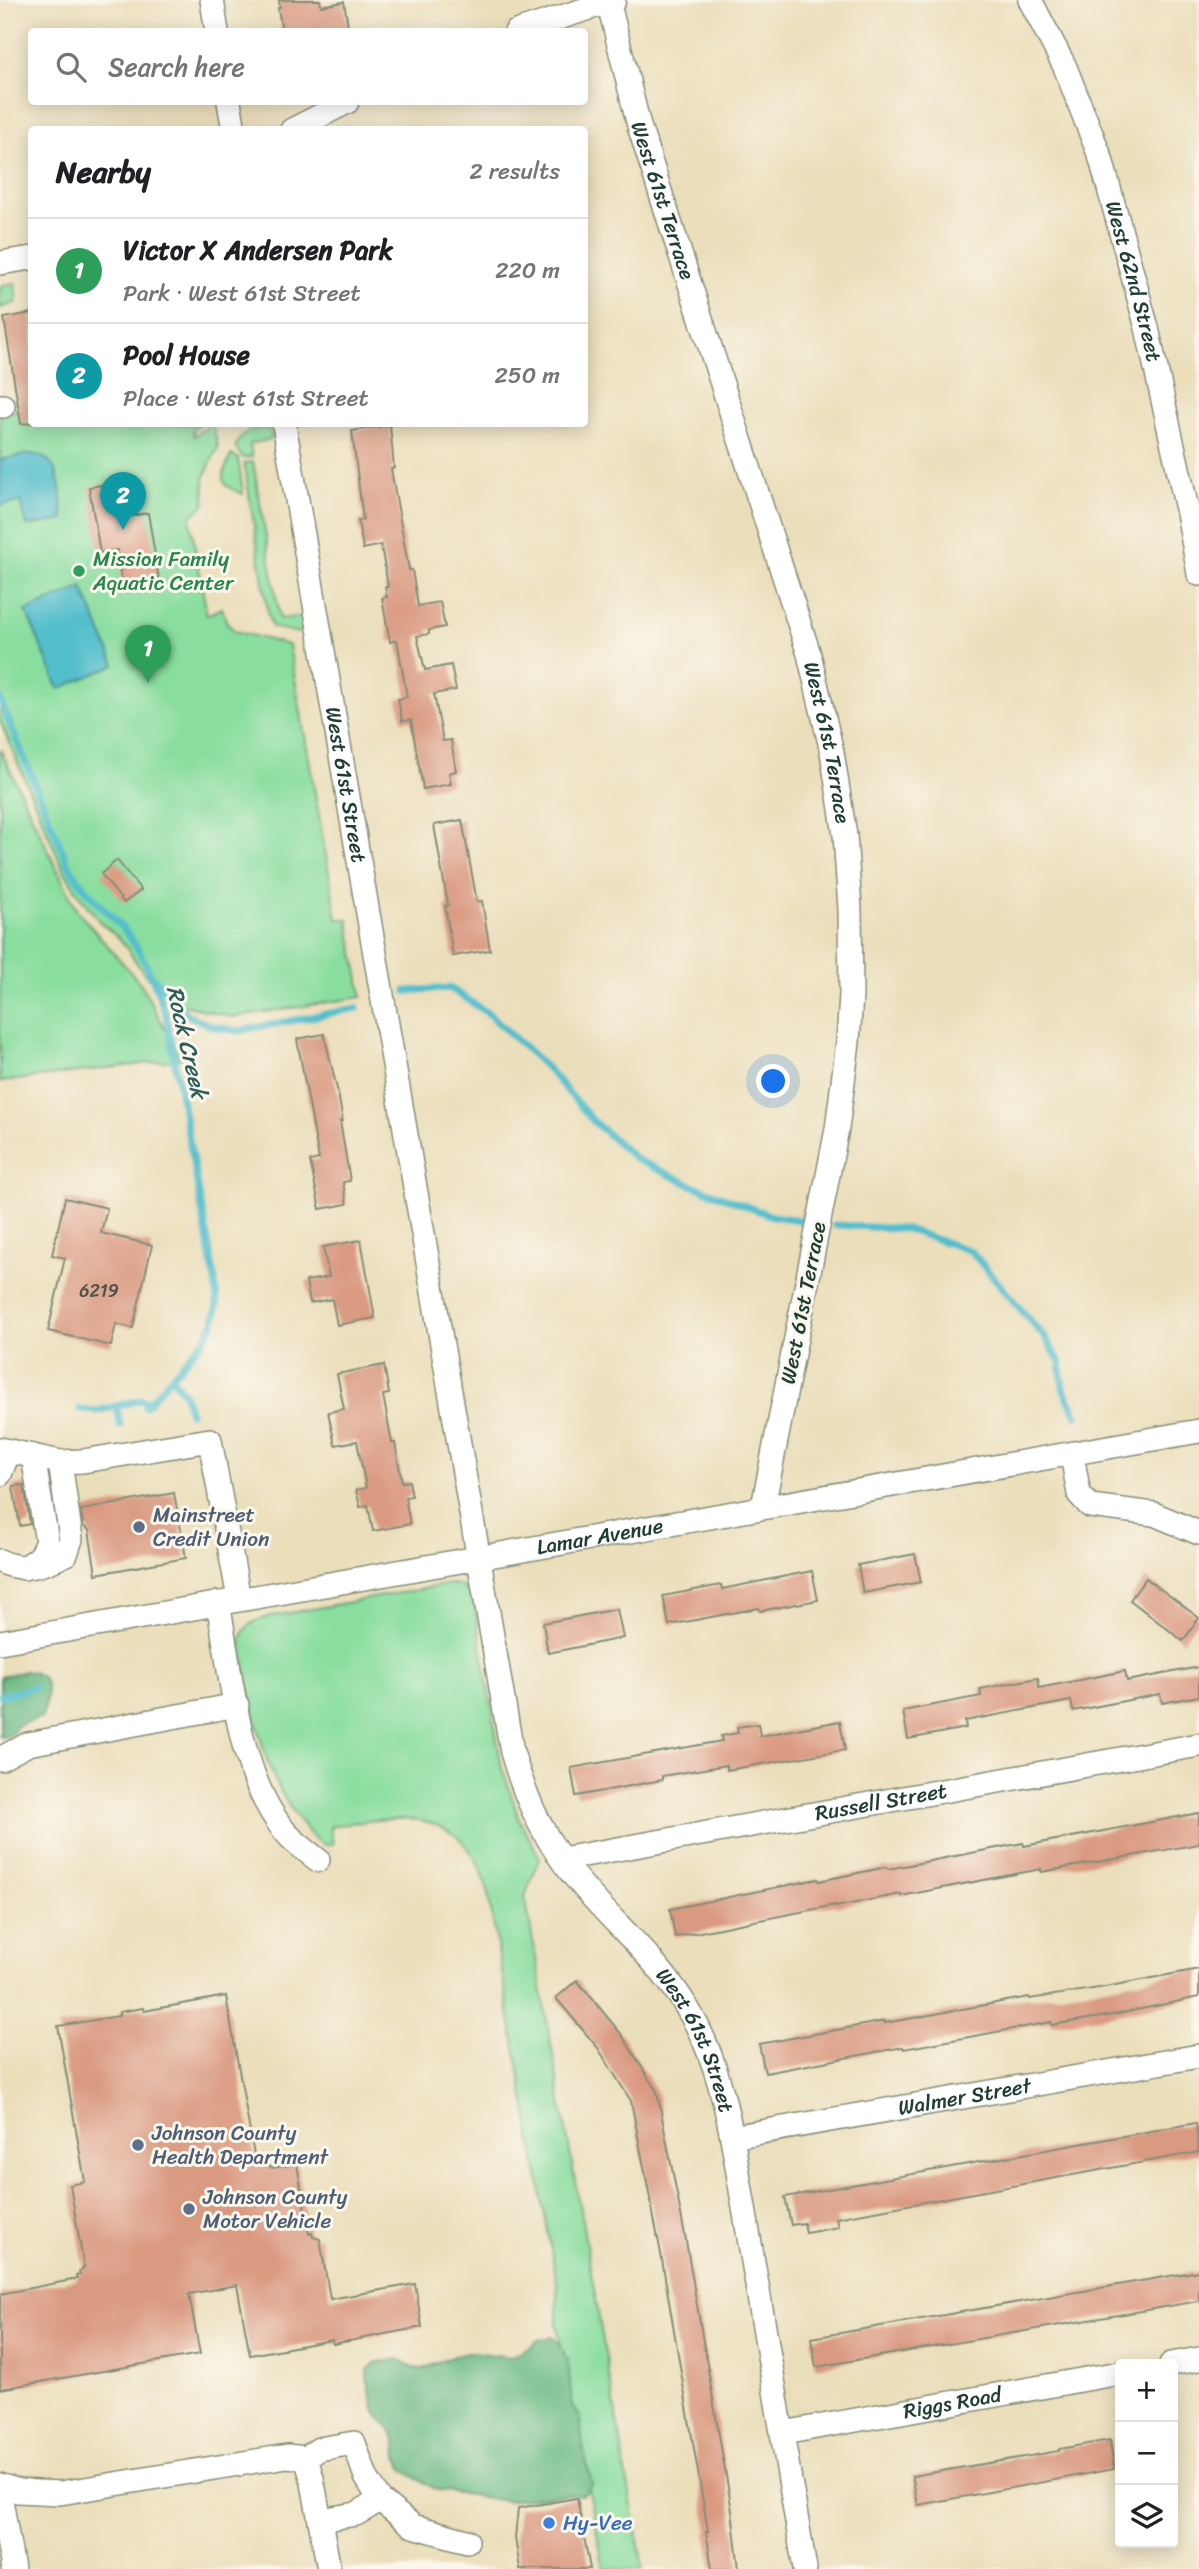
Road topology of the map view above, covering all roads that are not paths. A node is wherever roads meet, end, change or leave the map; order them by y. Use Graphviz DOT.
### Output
graph roads {
  1 [pos="212,0"];
  2 [pos="1030,0"];
  3 [pos="610,1"];
  4 [pos="216,28"];
  5 [pos="528,28"];
  6 [pos="230,105"];
  7 [pos="341,105"];
  8 [pos="233,126"];
  9 [pos="300,126"];
  10 [pos="28,259"];
  11 [pos="0,263"];
  12 [pos="285,427"];
  13 [pos="1199,574"];
  14 [pos="1199,1431"];
  15 [pos="28,1455"];
  16 [pos="1072,1455"];
  17 [pos="0,1474"];
  18 [pos="763,1507"];
  19 [pos="1199,1532"];
  20 [pos="478,1558"];
  21 [pos="12,1565"];
  22 [pos="228,1601"];
  23 [pos="0,1642"];
  24 [pos="237,1705"];
  25 [pos="1199,1745"];
  26 [pos="0,1759"];
  27 [pos="562,1859"];
  28 [pos="318,1860"];
  29 [pos="1199,2056"];
  30 [pos="732,2137"];
  31 [pos="1199,2359"];
  32 [pos="1178,2363"];
  33 [pos="1115,2374"];
  34 [pos="783,2433"];
  35 [pos="306,2458"];
  36 [pos="0,2485"];
  37 [pos="0,2494"];
  38 [pos="380,2500"];
  39 [pos="320,2520"];
  40 [pos="467,2541"];
  41 [pos="13,2569"];
  42 [pos="329,2569"];
  43 [pos="805,2569"];
  1 -- 4 [label="street"];
  2 -- 13 [label="street, West 62nd Street"];
  3 -- 5 [label="street"];
  3 -- 18 [label="street, West 61st Terrace"];
  6 -- 8 [label="street"];
  7 -- 9 [label="street"];
  10 -- 11 [label="street"];
  12 -- 20 [label="street, West 61st Street"];
  14 -- 16 [label="street, Lamar Avenue"];
  15 -- 17 [label="street"];
  15 -- 21 [label="street"];
  15 -- 21 [label="street"];
  15 -- 22 [label="street"];
  16 -- 18 [label="street, Lamar Avenue"];
  16 -- 19 [label="street"];
  18 -- 20 [label="street, Lamar Avenue"];
  20 -- 22 [label="street, Lamar Avenue"];
  20 -- 27 [label="street, West 61st Street"];
  22 -- 23 [label="street, Lamar Avenue"];
  22 -- 24 [label="street"];
  24 -- 26 [label="street"];
  24 -- 28 [label="street"];
  25 -- 27 [label="street, Russell Street"];
  27 -- 30 [label="street, West 61st Street"];
  29 -- 30 [label="street, Walmer Street"];
  30 -- 34 [label="street, West 61st Street"];
  31 -- 32 [label="street"];
  33 -- 34 [label="street, Riggs Road"];
  34 -- 43 [label="street, West 61st Street"];
  35 -- 36 [label="street"];
  35 -- 38 [label="street"];
  35 -- 39 [label="street"];
  37 -- 41 [label="street"];
  38 -- 39 [label="street"];
  38 -- 40 [label="street"];
  39 -- 42 [label="street"];
}
